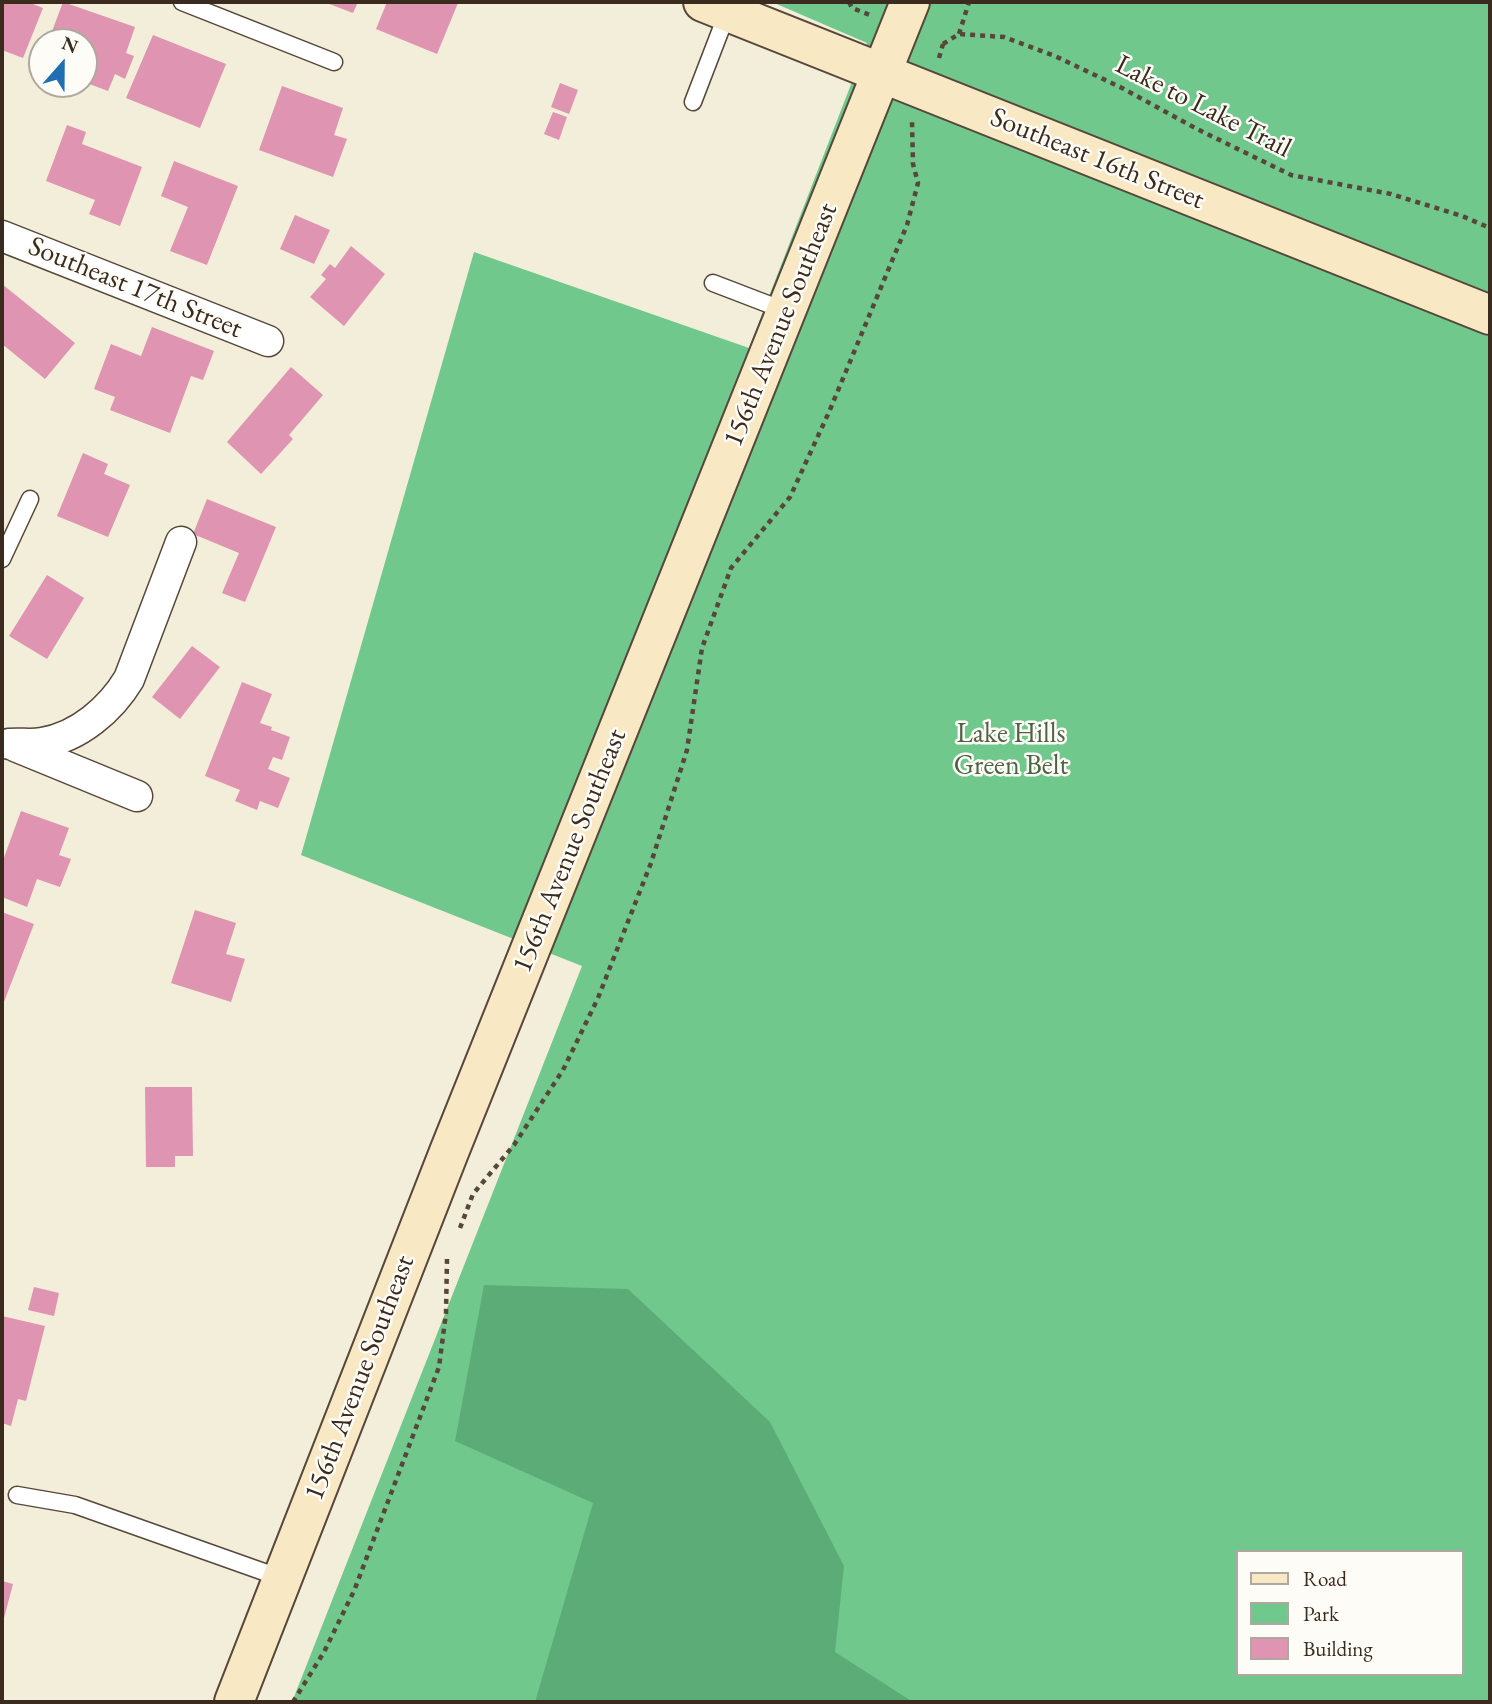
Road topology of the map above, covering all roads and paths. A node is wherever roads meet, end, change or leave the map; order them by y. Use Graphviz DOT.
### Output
graph roads {
  1 [pos="182,2"];
  2 [pos="849,2"];
  3 [pos="910,2"];
  4 [pos="970,2"];
  5 [pos="716,6"];
  6 [pos="866,13"];
  7 [pos="959,34"];
  8 [pos="334,62"];
  9 [pos="936,66"];
  10 [pos="881,74"];
  11 [pos="693,102"];
  12 [pos="912,121"];
  13 [pos="1490,228"];
  14 [pos="2,236"];
  15 [pos="713,283"];
  16 [pos="786,311"];
  17 [pos="1490,315"];
  18 [pos="268,341"];
  19 [pos="30,499"];
  20 [pos="181,542"];
  21 [pos="2,559"];
  22 [pos="5,742"];
  23 [pos="137,796"];
  24 [pos="455,1239"];
  25 [pos="451,1251"];
  26 [pos="17,1495"];
  27 [pos="281,1578"];
  28 [pos="234,1702"];
  29 [pos="293,1702"];
  1 -- 8 [label="lane"];
  2 -- 6 [label="path"];
  3 -- 10 [label="street, 156th Avenue Southeast"];
  4 -- 7 [label="path"];
  5 -- 10 [label="street, Southeast 16th Street"];
  5 -- 11 [label="lane"];
  7 -- 9 [label="path"];
  7 -- 13 [label="path, Lake to Lake Trail"];
  10 -- 16 [label="street, 156th Avenue Southeast"];
  10 -- 17 [label="street, Southeast 16th Street"];
  12 -- 24 [label="path"];
  14 -- 18 [label="street, Southeast 17th Street"];
  15 -- 16 [label="lane"];
  16 -- 27 [label="street, 156th Avenue Southeast"];
  19 -- 21 [label="lane"];
  20 -- 22 [label="street"];
  22 -- 23 [label="street"];
  25 -- 29 [label="path"];
  26 -- 27 [label="lane"];
  27 -- 28 [label="street, 156th Avenue Southeast"];
}
